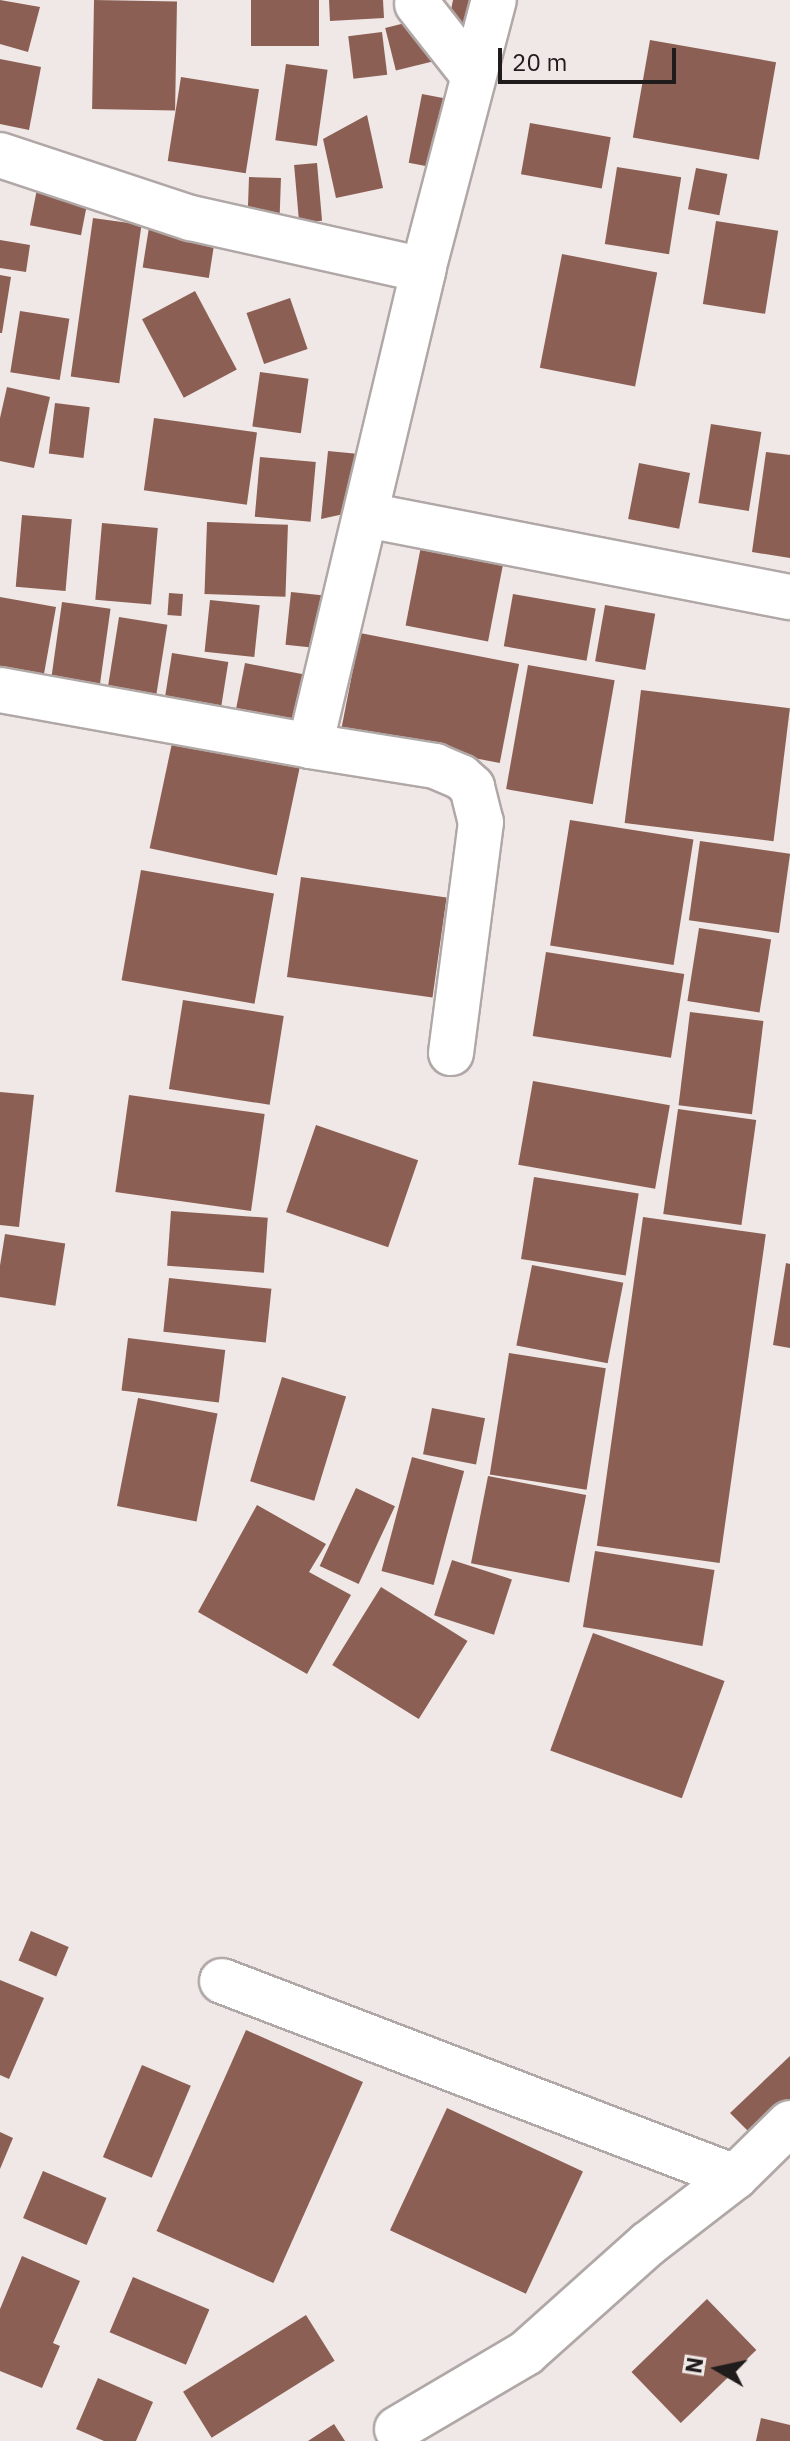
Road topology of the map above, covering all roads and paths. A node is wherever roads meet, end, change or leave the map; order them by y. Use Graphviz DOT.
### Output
graph roads {
  1 [pos="494,0"];
  2 [pos="417,4"];
  3 [pos="472,74"];
  4 [pos="0,155"];
  5 [pos="423,270"];
  6 [pos="367,515"];
  7 [pos="790,597"];
  8 [pos="0,690"];
  9 [pos="310,746"];
  10 [pos="451,1053"];
  11 [pos="222,1981"];
  12 [pos="790,2123"];
  13 [pos="735,2177"];
  14 [pos="397,2429"];
  1 -- 3 [label="street"];
  2 -- 3 [label="street"];
  3 -- 5 [label="street"];
  4 -- 5 [label="street"];
  5 -- 6 [label="street"];
  6 -- 7 [label="street"];
  6 -- 9 [label="street"];
  8 -- 9 [label="street"];
  9 -- 10 [label="street"];
  11 -- 13 [label="street"];
  12 -- 13 [label="street"];
  13 -- 14 [label="street"];
}
